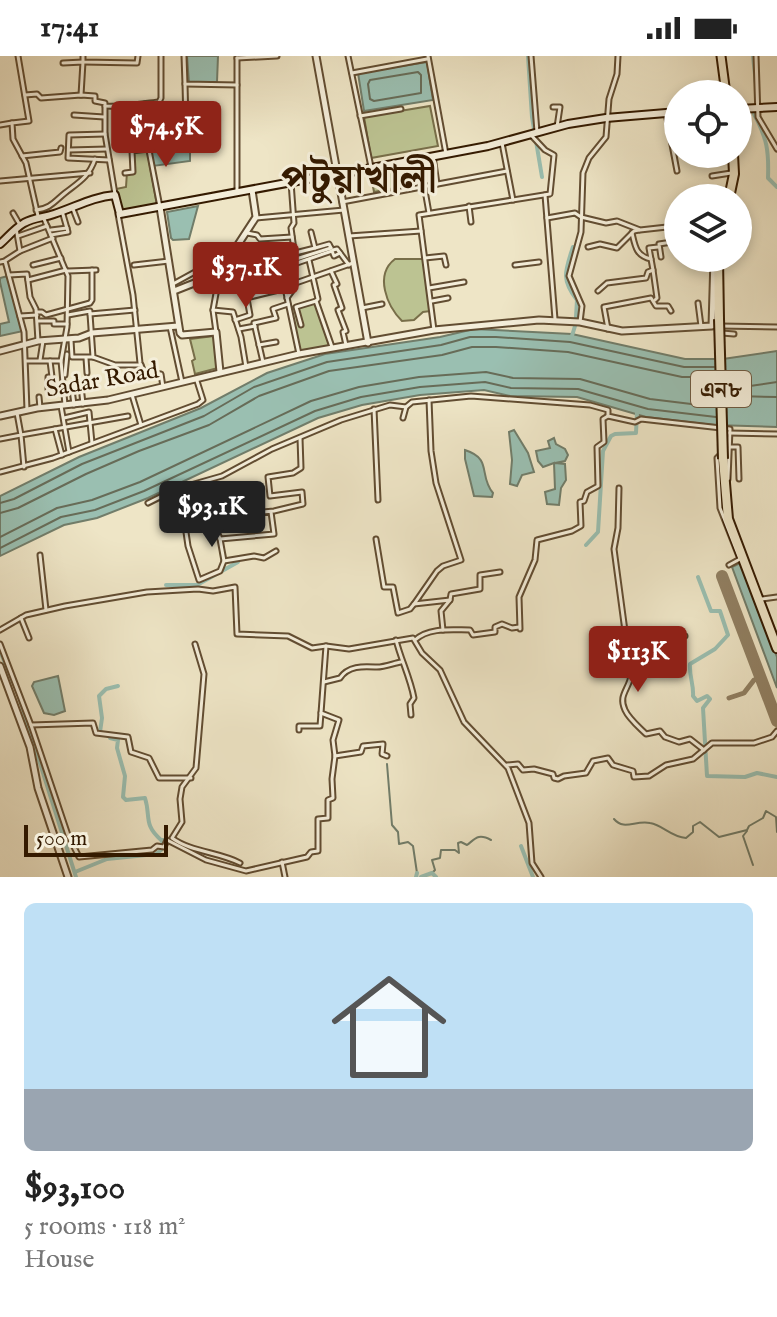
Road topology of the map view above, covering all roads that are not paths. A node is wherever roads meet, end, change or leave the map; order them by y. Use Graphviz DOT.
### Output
graph roads {
  1 [pos="18,56"];
  2 [pos="83,56"];
  3 [pos="138,56"];
  4 [pos="161,56"];
  5 [pos="184,56"];
  6 [pos="277,56"];
  7 [pos="316,56"];
  8 [pos="348,56"];
  9 [pos="531,56"];
  10 [pos="618,56"];
  11 [pos="721,56"];
  12 [pos="756,56"];
  13 [pos="237,57"];
  14 [pos="428,57"];
  15 [pos="83,62"];
  16 [pos="63,63"];
  17 [pos="352,73"];
  18 [pos="724,80"];
  19 [pos="185,84"];
  20 [pos="237,85"];
  21 [pos="25,95"];
  22 [pos="81,95"];
  23 [pos="145,103"];
  24 [pos="105,106"];
  25 [pos="553,107"];
  26 [pos="777,107"];
  27 [pos="125,108"];
  28 [pos="752,108"];
  29 [pos="758,108"];
  30 [pos="401,109"];
  31 [pos="134,111"];
  32 [pos="664,113"];
  33 [pos="74,115"];
  34 [pos="360,116"];
  35 [pos="104,117"];
  36 [pos="606,118"];
  37 [pos="12,123"];
  38 [pos="0,125"];
  39 [pos="557,127"];
  40 [pos="145,133"];
  41 [pos="176,133"];
  42 [pos="105,134"];
  43 [pos="534,136"];
  44 [pos="147,140"];
  45 [pos="502,143"];
  46 [pos="61,148"];
  47 [pos="107,149"];
  48 [pos="148,149"];
  49 [pos="777,149"];
  50 [pos="69,150"];
  51 [pos="446,154"];
  52 [pos="22,156"];
  53 [pos="433,156"];
  54 [pos="419,158"];
  55 [pos="95,159"];
  56 [pos="109,160"];
  57 [pos="371,167"];
  58 [pos="676,168"];
  59 [pos="734,168"];
  60 [pos="507,171"];
  61 [pos="677,171"];
  62 [pos="90,173"];
  63 [pos="125,173"];
  64 [pos="338,174"];
  65 [pos="734,174"];
  66 [pos="712,176"];
  67 [pos="28,178"];
  68 [pos="0,181"];
  69 [pos="291,182"];
  70 [pos="437,184"];
  71 [pos="731,184"];
  72 [pos="423,186"];
  73 [pos="252,190"];
  74 [pos="237,194"];
  75 [pos="115,195"];
  76 [pos="545,195"];
  77 [pos="513,200"];
  78 [pos="342,202"];
  79 [pos="72,206"];
  80 [pos="469,206"];
  81 [pos="160,207"];
  82 [pos="344,210"];
  83 [pos="62,211"];
  84 [pos="13,213"];
  85 [pos="429,213"];
  86 [pos="39,214"];
  87 [pos="118,214"];
  88 [pos="293,215"];
  89 [pos="256,217"];
  90 [pos="581,217"];
  91 [pos="547,218"];
  92 [pos="78,222"];
  93 [pos="471,222"];
  94 [pos="18,227"];
  95 [pos="664,227"];
  96 [pos="640,230"];
  97 [pos="421,231"];
  98 [pos="311,232"];
  99 [pos="50,233"];
  100 [pos="247,233"];
  101 [pos="632,233"];
  102 [pos="18,236"];
  103 [pos="292,237"];
  104 [pos="348,237"];
  105 [pos="664,243"];
  106 [pos="0,244"];
  107 [pos="588,247"];
  108 [pos="660,247"];
  109 [pos="315,248"];
  110 [pos="332,250"];
  111 [pos="20,251"];
  112 [pos="214,253"];
  113 [pos="232,255"];
  114 [pos="295,257"];
  115 [pos="661,257"];
  116 [pos="61,258"];
  117 [pos="425,258"];
  118 [pos="651,259"];
  119 [pos="309,260"];
  120 [pos="2,261"];
  121 [pos="169,261"];
  122 [pos="539,262"];
  123 [pos="351,264"];
  124 [pos="33,265"];
  125 [pos="134,265"];
  126 [pos="446,265"];
  127 [pos="515,265"];
  128 [pos="66,270"];
  129 [pos="653,270"];
  130 [pos="286,271"];
  131 [pos="331,271"];
  132 [pos="716,272"];
  133 [pos="9,275"];
  134 [pos="243,277"];
  135 [pos="207,278"];
  136 [pos="313,278"];
  137 [pos="28,280"];
  138 [pos="464,282"];
  139 [pos="290,286"];
  140 [pos="173,288"];
  141 [pos="217,288"];
  142 [pos="285,288"];
  143 [pos="429,288"];
  144 [pos="598,291"];
  145 [pos="246,298"];
  146 [pos="287,298"];
  147 [pos="448,298"];
  148 [pos="316,301"];
  149 [pos="431,301"];
  150 [pos="654,301"];
  151 [pos="698,303"];
  152 [pos="288,304"];
  153 [pos="382,304"];
  154 [pos="361,308"];
  155 [pos="135,310"];
  156 [pos="213,310"];
  157 [pos="671,311"];
  158 [pos="68,313"];
  159 [pos="37,314"];
  160 [pos="90,314"];
  161 [pos="20,316"];
  162 [pos="235,320"];
  163 [pos="555,320"];
  164 [pos="37,321"];
  165 [pos="580,322"];
  166 [pos="67,324"];
  167 [pos="717,324"];
  168 [pos="301,325"];
  169 [pos="178,326"];
  170 [pos="255,326"];
  171 [pos="701,326"];
  172 [pos="170,327"];
  173 [pos="777,327"];
  174 [pos="237,329"];
  175 [pos="608,329"];
  176 [pos="434,330"];
  177 [pos="137,331"];
  178 [pos="216,332"];
  179 [pos="92,333"];
  180 [pos="734,334"];
  181 [pos="63,339"];
  182 [pos="71,339"];
  183 [pos="40,341"];
  184 [pos="276,342"];
  185 [pos="368,343"];
  186 [pos="25,344"];
  187 [pos="259,345"];
  188 [pos="346,345"];
  189 [pos="332,348"];
  190 [pos="0,351"];
  191 [pos="67,353"];
  192 [pos="299,354"];
  193 [pos="93,357"];
  194 [pos="86,358"];
  195 [pos="26,361"];
  196 [pos="40,361"];
  197 [pos="50,361"];
  198 [pos="61,361"];
  199 [pos="263,362"];
  200 [pos="141,365"];
  201 [pos="246,367"];
  202 [pos="220,372"];
  203 [pos="87,373"];
  204 [pos="65,375"];
  205 [pos="196,379"];
  206 [pos="182,383"];
  207 [pos="72,387"];
  208 [pos="163,387"];
  209 [pos="62,388"];
  210 [pos="132,395"];
  211 [pos="39,397"];
  212 [pos="429,400"];
  213 [pos="83,404"];
  214 [pos="74,405"];
  215 [pos="63,406"];
  216 [pos="406,407"];
  217 [pos="40,408"];
  218 [pos="374,409"];
  219 [pos="27,410"];
  220 [pos="17,413"];
  221 [pos="0,416"];
  222 [pos="128,416"];
  223 [pos="608,416"];
  224 [pos="64,418"];
  225 [pos="403,418"];
  226 [pos="90,423"];
  227 [pos="141,425"];
  228 [pos="65,427"];
  229 [pos="55,429"];
  230 [pos="729,433"];
  231 [pos="777,434"];
  232 [pos="21,435"];
  233 [pos="300,438"];
  234 [pos="0,439"];
  235 [pos="92,443"];
  236 [pos="729,447"];
  237 [pos="69,452"];
  238 [pos="62,455"];
  239 [pos="711,459"];
  240 [pos="720,459"];
  241 [pos="24,467"];
  242 [pos="0,472"];
  243 [pos="739,479"];
  244 [pos="619,488"];
  245 [pos="180,491"];
  246 [pos="378,500"];
  247 [pos="148,503"];
  248 [pos="271,512"];
  249 [pos="735,529"];
  250 [pos="220,539"];
  251 [pos="376,539"];
  252 [pos="276,551"];
  253 [pos="40,555"];
  254 [pos="224,561"];
  255 [pos="729,565"];
  256 [pos="500,572"];
  257 [pos="777,597"];
  258 [pos="758,599"];
  259 [pos="450,600"];
  260 [pos="414,604"];
  261 [pos="46,610"];
  262 [pos="21,618"];
  263 [pos="0,630"];
  264 [pos="443,630"];
  265 [pos="625,631"];
  266 [pos="685,636"];
  267 [pos="29,638"];
  268 [pos="396,640"];
  269 [pos="415,640"];
  270 [pos="0,644"];
  271 [pos="195,644"];
  272 [pos="326,646"];
  273 [pos="777,648"];
  274 [pos="401,662"];
  275 [pos="0,666"];
  276 [pos="323,683"];
  277 [pos="321,713"];
  278 [pos="411,715"];
  279 [pos="31,725"];
  280 [pos="299,730"];
  281 [pos="777,731"];
  282 [pos="704,750"];
  283 [pos="335,756"];
  284 [pos="387,756"];
  285 [pos="505,765"];
  286 [pos="191,778"];
  287 [pos="67,835"];
  288 [pos="57,837"];
  289 [pos="282,862"];
  290 [pos="240,863"];
  291 [pos="68,877"];
  292 [pos="285,877"];
  293 [pos="541,877"];
  1 -- 21 [label="street"];
  2 -- 15 [label="street"];
  3 -- 15 [label="street"];
  4 -- 23 [label="street"];
  5 -- 19 [label="street"];
  6 -- 13 [label="street"];
  7 -- 64 [label="street"];
  8 -- 17 [label="street"];
  9 -- 43 [label="street"];
  10 -- 36 [label="street"];
  11 -- 18 [label="main road"];
  12 -- 29 [label="street"];
  13 -- 20 [label="street"];
  14 -- 17 [label="street"];
  14 -- 51 [label="street"];
  15 -- 16 [label="street"];
  15 -- 22 [label="street"];
  17 -- 34 [label="street"];
  19 -- 20 [label="street"];
  19 -- 40 [label="street"];
  20 -- 74 [label="street"];
  21 -- 22 [label="street"];
  21 -- 37 [label="street"];
  22 -- 24 [label="street"];
  23 -- 27 [label="street"];
  23 -- 40 [label="street"];
  24 -- 27 [label="street"];
  24 -- 35 [label="street"];
  25 -- 39 [label="street"];
  26 -- 29 [label="main road"];
  27 -- 31 [label="street"];
  28 -- 29 [label="main road"];
  29 -- 49 [label="street"];
  30 -- 34 [label="street"];
  32 -- 36 [label="main road"];
  33 -- 35 [label="street"];
  34 -- 57 [label="street"];
  35 -- 42 [label="street"];
  36 -- 39 [label="main road"];
  36 -- 90 [label="street"];
  37 -- 38 [label="street"];
  37 -- 52 [label="street"];
  39 -- 43 [label="main road"];
  40 -- 44 [label="street"];
  41 -- 44 [label="street"];
  42 -- 47 [label="street"];
  42 -- 50 [label="street"];
  43 -- 45 [label="main road"];
  43 -- 76 [label="street"];
  44 -- 48 [label="street"];
  45 -- 51 [label="main road"];
  45 -- 60 [label="street"];
  46 -- 52 [label="street"];
  47 -- 50 [label="street"];
  47 -- 56 [label="street"];
  48 -- 63 [label="street"];
  48 -- 81 [label="street"];
  50 -- 55 [label="street"];
  51 -- 53 [label="main road"];
  52 -- 67 [label="street"];
  53 -- 54 [label="main road"];
  53 -- 70 [label="street"];
  54 -- 57 [label="main road"];
  54 -- 72 [label="street"];
  55 -- 56 [label="street"];
  55 -- 62 [label="street"];
  56 -- 75 [label="street"];
  57 -- 64 [label="main road"];
  58 -- 61 [label="street"];
  59 -- 65 [label="highway"];
  60 -- 70 [label="street"];
  60 -- 77 [label="street"];
  62 -- 67 [label="street"];
  62 -- 86 [label="street"];
  64 -- 69 [label="main road"];
  64 -- 78 [label="street"];
  65 -- 66 [label="street"];
  65 -- 71 [label="highway"];
  67 -- 68 [label="street"];
  67 -- 86 [label="street"];
  69 -- 73 [label="main road"];
  69 -- 88 [label="street"];
  70 -- 72 [label="street"];
  72 -- 78 [label="street"];
  72 -- 85 [label="street"];
  73 -- 74 [label="main road"];
  73 -- 89 [label="street"];
  74 -- 81 [label="main road"];
  75 -- 79 [label="main road"];
  75 -- 87 [label="main road"];
  76 -- 77 [label="street"];
  76 -- 91 [label="street"];
  77 -- 80 [label="street"];
  78 -- 82 [label="street"];
  79 -- 83 [label="main road"];
  79 -- 92 [label="street"];
  80 -- 85 [label="street"];
  80 -- 93 [label="street"];
  81 -- 87 [label="main road"];
  81 -- 121 [label="street"];
  82 -- 88 [label="street"];
  82 -- 104 [label="street"];
  83 -- 86 [label="main road"];
  83 -- 99 [label="street"];
  84 -- 94 [label="street"];
  85 -- 97 [label="street"];
  86 -- 94 [label="main road"];
  86 -- 99 [label="street"];
  87 -- 155 [label="street"];
  88 -- 89 [label="street"];
  88 -- 103 [label="street"];
  89 -- 100 [label="street"];
  90 -- 91 [label="street"];
  90 -- 96 [label="street"];
  90 -- 165 [label="street"];
  91 -- 163 [label="street"];
  94 -- 102 [label="street"];
  94 -- 106 [label="main road"];
  95 -- 96 [label="street"];
  96 -- 101 [label="street"];
  97 -- 104 [label="street"];
  97 -- 117 [label="street"];
  98 -- 109 [label="street"];
  99 -- 102 [label="street"];
  99 -- 111 [label="street"];
  99 -- 116 [label="street"];
  100 -- 103 [label="street"];
  100 -- 113 [label="street"];
  101 -- 107 [label="street"];
  101 -- 118 [label="street"];
  102 -- 111 [label="street"];
  103 -- 114 [label="street"];
  104 -- 123 [label="street"];
  105 -- 108 [label="street"];
  108 -- 115 [label="street"];
  108 -- 118 [label="street"];
  109 -- 110 [label="street"];
  109 -- 114 [label="street"];
  110 -- 114 [label="street"];
  110 -- 119 [label="street"];
  110 -- 123 [label="street"];
  111 -- 120 [label="street"];
  112 -- 140 [label="street"];
  113 -- 134 [label="street"];
  113 -- 135 [label="street"];
  114 -- 119 [label="street"];
  114 -- 130 [label="street"];
  116 -- 124 [label="street"];
  116 -- 128 [label="street"];
  117 -- 126 [label="street"];
  117 -- 143 [label="street"];
  118 -- 129 [label="street"];
  119 -- 136 [label="street"];
  120 -- 133 [label="street"];
  121 -- 125 [label="street"];
  121 -- 140 [label="street"];
  122 -- 127 [label="street"];
  123 -- 131 [label="street"];
  123 -- 154 [label="street"];
  128 -- 137 [label="street"];
  128 -- 158 [label="street"];
  128 -- 158 [label="street"];
  129 -- 144 [label="street"];
  129 -- 150 [label="street"];
  130 -- 134 [label="street"];
  130 -- 139 [label="street"];
  131 -- 136 [label="street"];
  131 -- 188 [label="street"];
  132 -- 167 [label="highway, এন৮"];
  133 -- 137 [label="street"];
  133 -- 161 [label="street"];
  134 -- 141 [label="street"];
  134 -- 145 [label="street"];
  135 -- 140 [label="street"];
  135 -- 141 [label="street"];
  136 -- 139 [label="street"];
  136 -- 148 [label="street"];
  137 -- 159 [label="street"];
  138 -- 143 [label="street"];
  139 -- 142 [label="street"];
  139 -- 146 [label="street"];
  140 -- 169 [label="street"];
  141 -- 156 [label="street"];
  142 -- 145 [label="street"];
  142 -- 146 [label="street"];
  143 -- 149 [label="street"];
  145 -- 162 [label="street"];
  146 -- 152 [label="street"];
  147 -- 149 [label="street"];
  148 -- 168 [label="street"];
  148 -- 189 [label="street"];
  149 -- 176 [label="street"];
  150 -- 157 [label="street"];
  150 -- 175 [label="street"];
  151 -- 171 [label="street"];
  152 -- 170 [label="street"];
  152 -- 192 [label="street"];
  153 -- 154 [label="street"];
  154 -- 185 [label="street"];
  155 -- 160 [label="street"];
  155 -- 177 [label="street"];
  156 -- 162 [label="street"];
  156 -- 178 [label="street"];
  158 -- 159 [label="street"];
  158 -- 160 [label="street"];
  158 -- 166 [label="street"];
  159 -- 161 [label="street"];
  159 -- 164 [label="street"];
  160 -- 179 [label="street"];
  161 -- 186 [label="street"];
  162 -- 174 [label="street"];
  163 -- 165 [label="street, Sadar Road"];
  163 -- 176 [label="street, Sadar Road"];
  164 -- 166 [label="street"];
  164 -- 183 [label="street"];
  165 -- 175 [label="street, Sadar Road"];
  166 -- 181 [label="street"];
  167 -- 171 [label="street, Sadar Road"];
  167 -- 173 [label="street"];
  167 -- 180 [label="street"];
  167 -- 240 [label="highway, এন৮, bridge"];
  169 -- 172 [label="street"];
  169 -- 178 [label="street"];
  170 -- 174 [label="street"];
  170 -- 187 [label="street"];
  171 -- 175 [label="street, Sadar Road"];
  172 -- 177 [label="street"];
  172 -- 206 [label="street"];
  174 -- 201 [label="street"];
  176 -- 185 [label="street, Sadar Road"];
  177 -- 179 [label="street"];
  177 -- 200 [label="street"];
  178 -- 202 [label="street"];
  179 -- 182 [label="street"];
  179 -- 193 [label="street"];
  181 -- 182 [label="street"];
  181 -- 183 [label="street"];
  181 -- 191 [label="street"];
  182 -- 191 [label="street"];
  183 -- 186 [label="street"];
  183 -- 196 [label="street"];
  184 -- 187 [label="street"];
  185 -- 188 [label="street, Sadar Road"];
  186 -- 190 [label="street"];
  186 -- 195 [label="street"];
  187 -- 199 [label="street"];
  188 -- 189 [label="street, Sadar Road"];
  189 -- 192 [label="street, Sadar Road"];
  191 -- 194 [label="street"];
  191 -- 198 [label="street"];
  191 -- 204 [label="street"];
  192 -- 199 [label="street, Sadar Road"];
  193 -- 194 [label="street"];
  193 -- 200 [label="street"];
  194 -- 203 [label="street"];
  195 -- 196 [label="street"];
  195 -- 219 [label="street"];
  196 -- 197 [label="street"];
  197 -- 198 [label="street"];
  197 -- 209 [label="street"];
  198 -- 209 [label="street"];
  199 -- 201 [label="street, Sadar Road"];
  200 -- 208 [label="street"];
  201 -- 202 [label="street, Sadar Road"];
  202 -- 205 [label="street, Sadar Road"];
  205 -- 206 [label="street, Sadar Road"];
  205 -- 227 [label="street"];
  206 -- 208 [label="street, Sadar Road"];
  207 -- 209 [label="street"];
  207 -- 213 [label="street"];
  207 -- 214 [label="street"];
  208 -- 210 [label="street, Sadar Road"];
  209 -- 215 [label="street"];
  210 -- 213 [label="street, Sadar Road"];
  210 -- 227 [label="street"];
  211 -- 217 [label="street"];
  212 -- 216 [label="street"];
  212 -- 223 [label="street"];
  212 -- 260 [label="street"];
  213 -- 214 [label="street, Sadar Road"];
  214 -- 215 [label="street, Sadar Road"];
  215 -- 217 [label="street, Sadar Road"];
  215 -- 224 [label="street"];
  216 -- 218 [label="street"];
  216 -- 225 [label="street"];
  217 -- 219 [label="street, Sadar Road"];
  218 -- 233 [label="street"];
  218 -- 246 [label="street"];
  219 -- 220 [label="street, Sadar Road"];
  220 -- 221 [label="street, Sadar Road"];
  220 -- 232 [label="street"];
  222 -- 226 [label="street"];
  223 -- 230 [label="street"];
  223 -- 264 [label="street"];
  224 -- 226 [label="street"];
  224 -- 228 [label="street"];
  226 -- 228 [label="street"];
  226 -- 235 [label="street"];
  227 -- 235 [label="street"];
  228 -- 229 [label="street"];
  228 -- 237 [label="street"];
  229 -- 232 [label="street"];
  229 -- 238 [label="street"];
  230 -- 231 [label="street"];
  230 -- 236 [label="street"];
  232 -- 234 [label="street"];
  232 -- 241 [label="street"];
  233 -- 245 [label="street"];
  233 -- 248 [label="street"];
  235 -- 237 [label="street"];
  236 -- 240 [label="street"];
  236 -- 243 [label="street"];
  236 -- 249 [label="street"];
  237 -- 238 [label="street"];
  238 -- 241 [label="street"];
  239 -- 240 [label="street"];
  240 -- 255 [label="street"];
  240 -- 258 [label="highway, এন৮"];
  241 -- 242 [label="street"];
  244 -- 265 [label="street"];
  245 -- 247 [label="street"];
  245 -- 254 [label="street"];
  248 -- 250 [label="street"];
  248 -- 250 [label="street"];
  250 -- 254 [label="street"];
  251 -- 260 [label="street"];
  252 -- 254 [label="street"];
  253 -- 261 [label="street"];
  256 -- 259 [label="street"];
  257 -- 258 [label="street"];
  258 -- 273 [label="highway, এন৮"];
  259 -- 260 [label="street"];
  259 -- 264 [label="street"];
  261 -- 262 [label="street"];
  261 -- 272 [label="street"];
  262 -- 263 [label="street"];
  262 -- 267 [label="street"];
  264 -- 269 [label="street"];
  265 -- 266 [label="street"];
  265 -- 282 [label="street"];
  268 -- 269 [label="street"];
  268 -- 272 [label="street"];
  268 -- 274 [label="street"];
  269 -- 285 [label="street"];
  270 -- 279 [label="street"];
  271 -- 286 [label="street"];
  272 -- 276 [label="street"];
  274 -- 276 [label="street"];
  274 -- 278 [label="street"];
  275 -- 288 [label="street"];
  276 -- 277 [label="street"];
  277 -- 280 [label="street"];
  277 -- 283 [label="street"];
  279 -- 286 [label="street"];
  279 -- 287 [label="street"];
  281 -- 282 [label="street"];
  282 -- 285 [label="street"];
  283 -- 284 [label="street"];
  283 -- 289 [label="street"];
  285 -- 293 [label="street"];
  286 -- 290 [label="street"];
  287 -- 288 [label="street"];
  287 -- 289 [label="street"];
  288 -- 291 [label="street"];
  289 -- 292 [label="street"];
}
